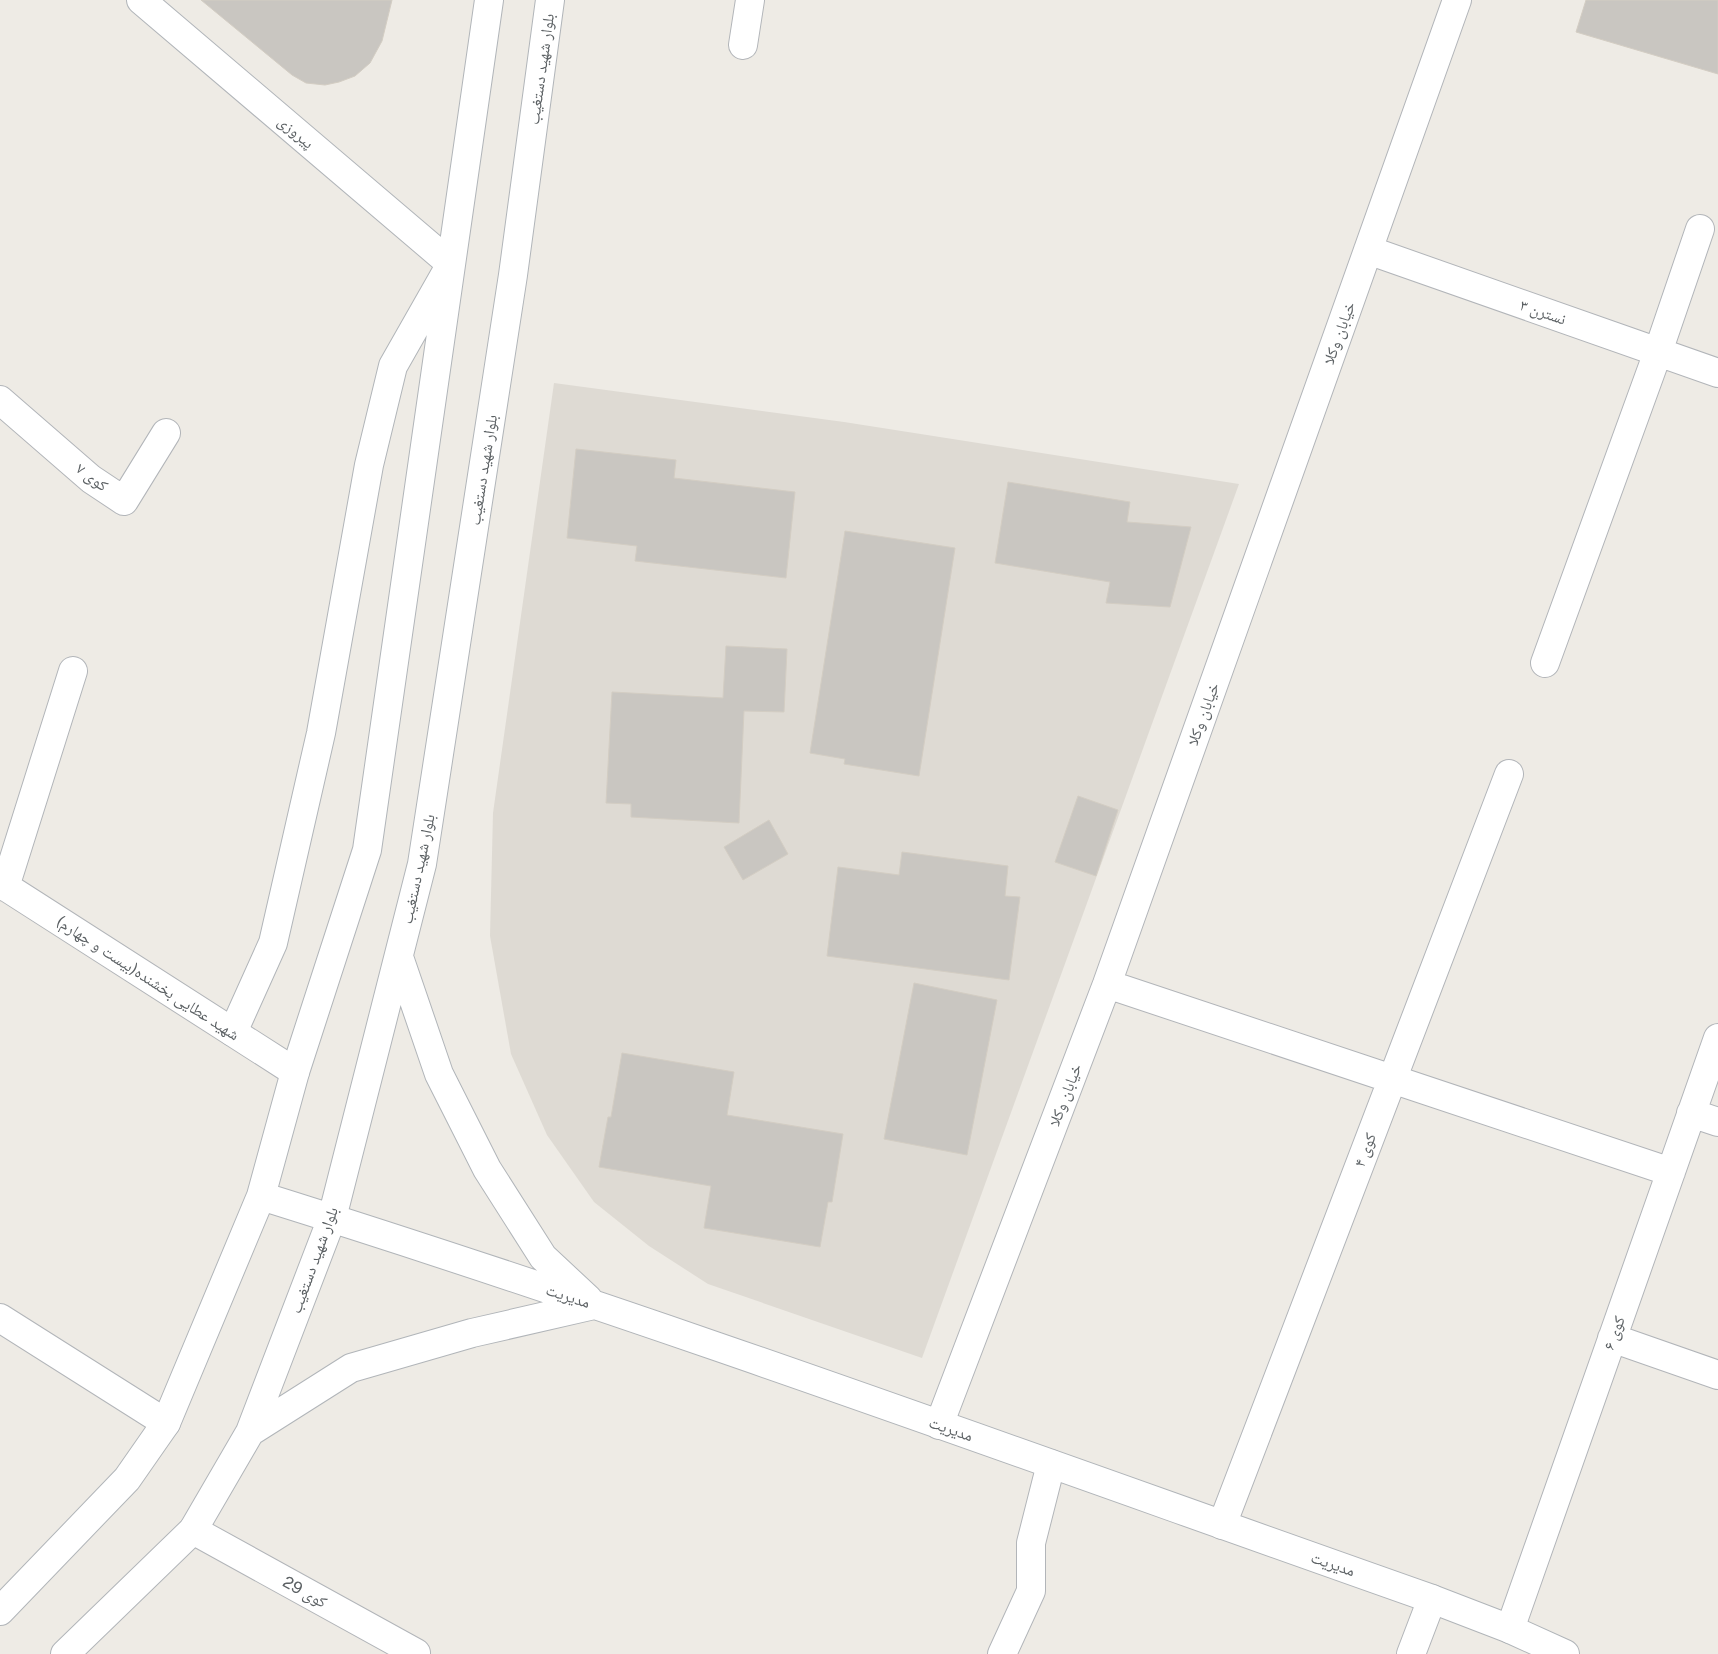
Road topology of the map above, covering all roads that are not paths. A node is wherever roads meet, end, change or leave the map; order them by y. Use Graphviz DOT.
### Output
graph roads {
  1 [pos="141,0"];
  2 [pos="489,0"];
  3 [pos="550,0"];
  4 [pos="750,0"];
  5 [pos="1457,0"];
  6 [pos="743,45"];
  7 [pos="1700,230"];
  8 [pos="1368,250"];
  9 [pos="451,264"];
  10 [pos="1658,352"];
  11 [pos="1718,374"];
  12 [pos="0,400"];
  13 [pos="166,433"];
  14 [pos="1545,663"];
  15 [pos="73,671"];
  16 [pos="1509,774"];
  17 [pos="3,885"];
  18 [pos="399,957"];
  19 [pos="1107,984"];
  20 [pos="233,1032"];
  21 [pos="1718,1038"];
  22 [pos="295,1072"];
  23 [pos="1392,1080"];
  24 [pos="1691,1113"];
  25 [pos="1718,1122"];
  26 [pos="1671,1172"];
  27 [pos="261,1196"];
  28 [pos="332,1218"];
  29 [pos="594,1305"];
  30 [pos="0,1318"];
  31 [pos="1612,1338"];
  32 [pos="1718,1375"];
  33 [pos="166,1423"];
  34 [pos="939,1425"];
  35 [pos="250,1432"];
  36 [pos="1051,1464"];
  37 [pos="1222,1525"];
  38 [pos="194,1530"];
  39 [pos="1432,1599"];
  40 [pos="0,1611"];
  41 [pos="1510,1629"];
  42 [pos="65,1654"];
  43 [pos="415,1654"];
  44 [pos="1002,1654"];
  45 [pos="1411,1654"];
  46 [pos="1565,1654"];
  1 -- 9 [label="street, پیروزی"];
  2 -- 9 [label="street"];
  3 -- 18 [label="street, بلوار شهید دستغیب"];
  4 -- 6 [label="street"];
  5 -- 8 [label="street, خیابان وکلا"];
  7 -- 10 [label="street"];
  8 -- 10 [label="street, نسترن ۳"];
  8 -- 19 [label="street, خیابان وکلا"];
  9 -- 20 [label="street"];
  9 -- 22 [label="street"];
  10 -- 11 [label="street, نسترن ۳"];
  10 -- 14 [label="street"];
  12 -- 13 [label="street, کوی ۷"];
  15 -- 17 [label="street"];
  16 -- 23 [label="street, کوی ۴"];
  17 -- 20 [label="street, شهید عطایی بخشنده(بیست و چهارم)"];
  18 -- 28 [label="street, بلوار شهید دستغیب"];
  18 -- 29 [label="street"];
  19 -- 23 [label="street"];
  19 -- 34 [label="street, خیابان وکلا"];
  20 -- 22 [label="street, شهید عطایی بخشنده(بیست و چهارم)"];
  21 -- 24 [label="street, کوی ۶"];
  22 -- 27 [label="street"];
  23 -- 26 [label="street"];
  23 -- 37 [label="street, کوی ۴"];
  24 -- 25 [label="street"];
  24 -- 26 [label="street, کوی ۶"];
  26 -- 31 [label="street, کوی ۶"];
  27 -- 28 [label="street, مدیریت"];
  27 -- 33 [label="street"];
  28 -- 29 [label="street, مدیریت"];
  28 -- 35 [label="street, بلوار شهید دستغیب"];
  29 -- 34 [label="street, مدیریت"];
  29 -- 35 [label="street"];
  30 -- 33 [label="street"];
  31 -- 32 [label="street"];
  31 -- 41 [label="street, کوی ۶"];
  33 -- 40 [label="street"];
  34 -- 36 [label="street, مدیریت"];
  35 -- 38 [label="street, بلوار شهید دستغیب"];
  36 -- 37 [label="street, مدیریت"];
  36 -- 44 [label="street"];
  37 -- 39 [label="street, مدیریت"];
  38 -- 42 [label="street, بلوار شهید دستغیب"];
  38 -- 43 [label="street, کوی 29"];
  39 -- 41 [label="street, مدیریت"];
  39 -- 45 [label="street"];
  41 -- 46 [label="street, مدیریت"];
}
